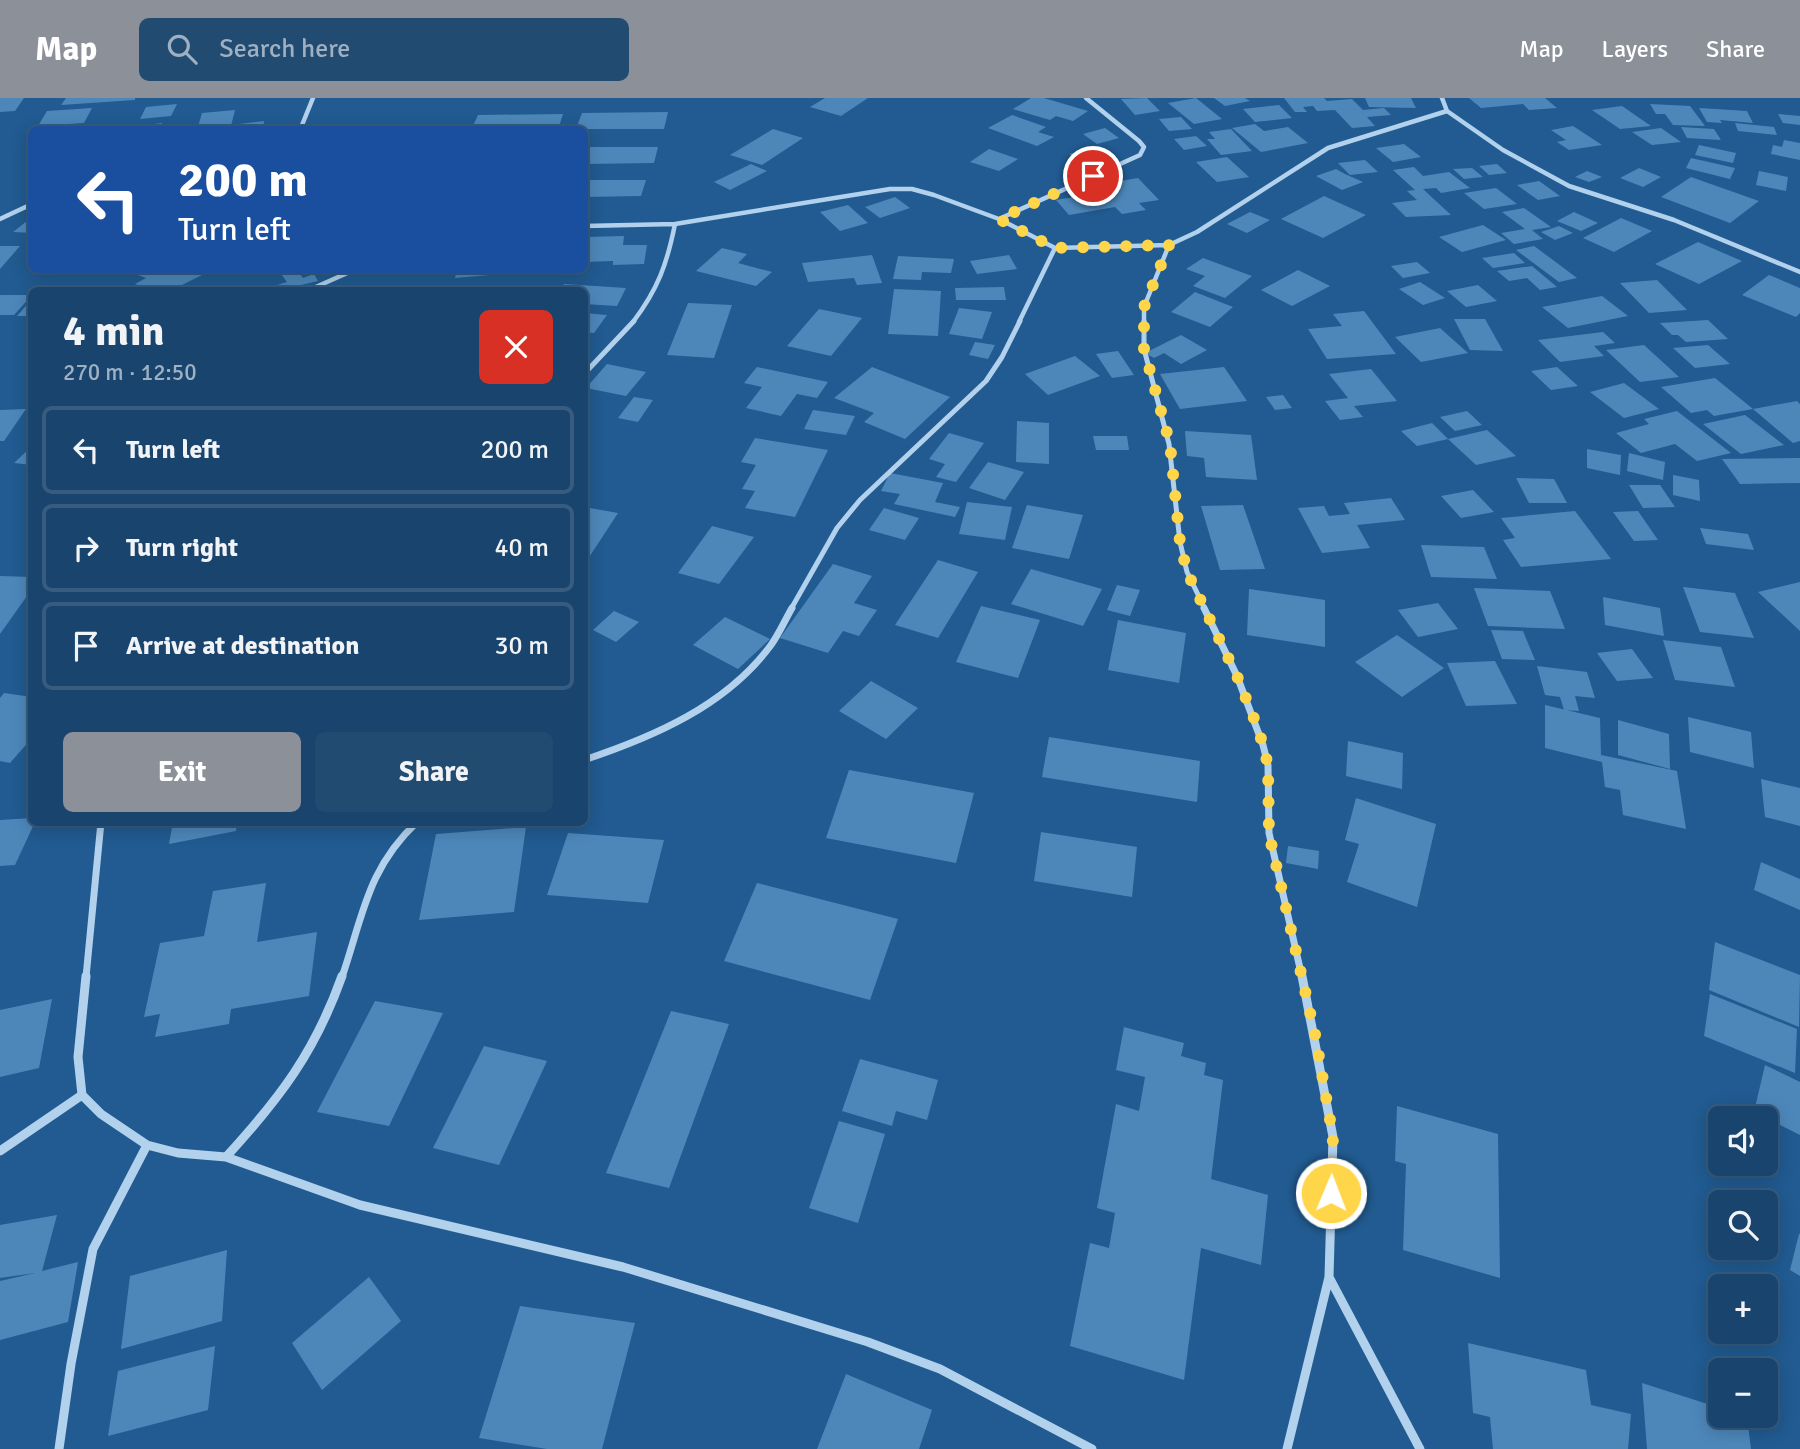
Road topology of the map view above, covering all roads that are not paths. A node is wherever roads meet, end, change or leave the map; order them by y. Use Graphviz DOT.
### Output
graph roads {
  1 [pos="313,98"];
  2 [pos="1086,98"];
  3 [pos="1442,98"];
  4 [pos="1447,111"];
  5 [pos="302,126"];
  6 [pos="28,206"];
  7 [pos="0,219"];
  8 [pos="999,219"];
  9 [pos="675,224"];
  10 [pos="588,226"];
  11 [pos="1169,245"];
  12 [pos="1055,248"];
  13 [pos="1800,272"];
  14 [pos="347,273"];
  15 [pos="316,287"];
  16 [pos="588,370"];
  17 [pos="588,759"];
  18 [pos="101,826"];
  19 [pos="412,826"];
  20 [pos="82,1095"];
  21 [pos="147,1145"];
  22 [pos="0,1150"];
  23 [pos="226,1157"];
  24 [pos="1329,1277"];
  25 [pos="59,1449"];
  26 [pos="1092,1449"];
  27 [pos="1287,1449"];
  28 [pos="1420,1449"];
  1 -- 5 [label="street"];
  2 -- 8 [label="street"];
  3 -- 4 [label="street"];
  4 -- 11 [label="street"];
  4 -- 13 [label="street"];
  6 -- 7 [label="street"];
  8 -- 9 [label="street"];
  8 -- 12 [label="street"];
  9 -- 10 [label="street"];
  9 -- 16 [label="street"];
  11 -- 12 [label="street"];
  11 -- 24 [label="street"];
  12 -- 17 [label="street"];
  14 -- 15 [label="street"];
  18 -- 20 [label="street"];
  19 -- 23 [label="street"];
  20 -- 21 [label="street"];
  20 -- 22 [label="street"];
  21 -- 23 [label="street"];
  21 -- 25 [label="street"];
  23 -- 26 [label="street"];
  24 -- 27 [label="street"];
  24 -- 28 [label="street"];
}
